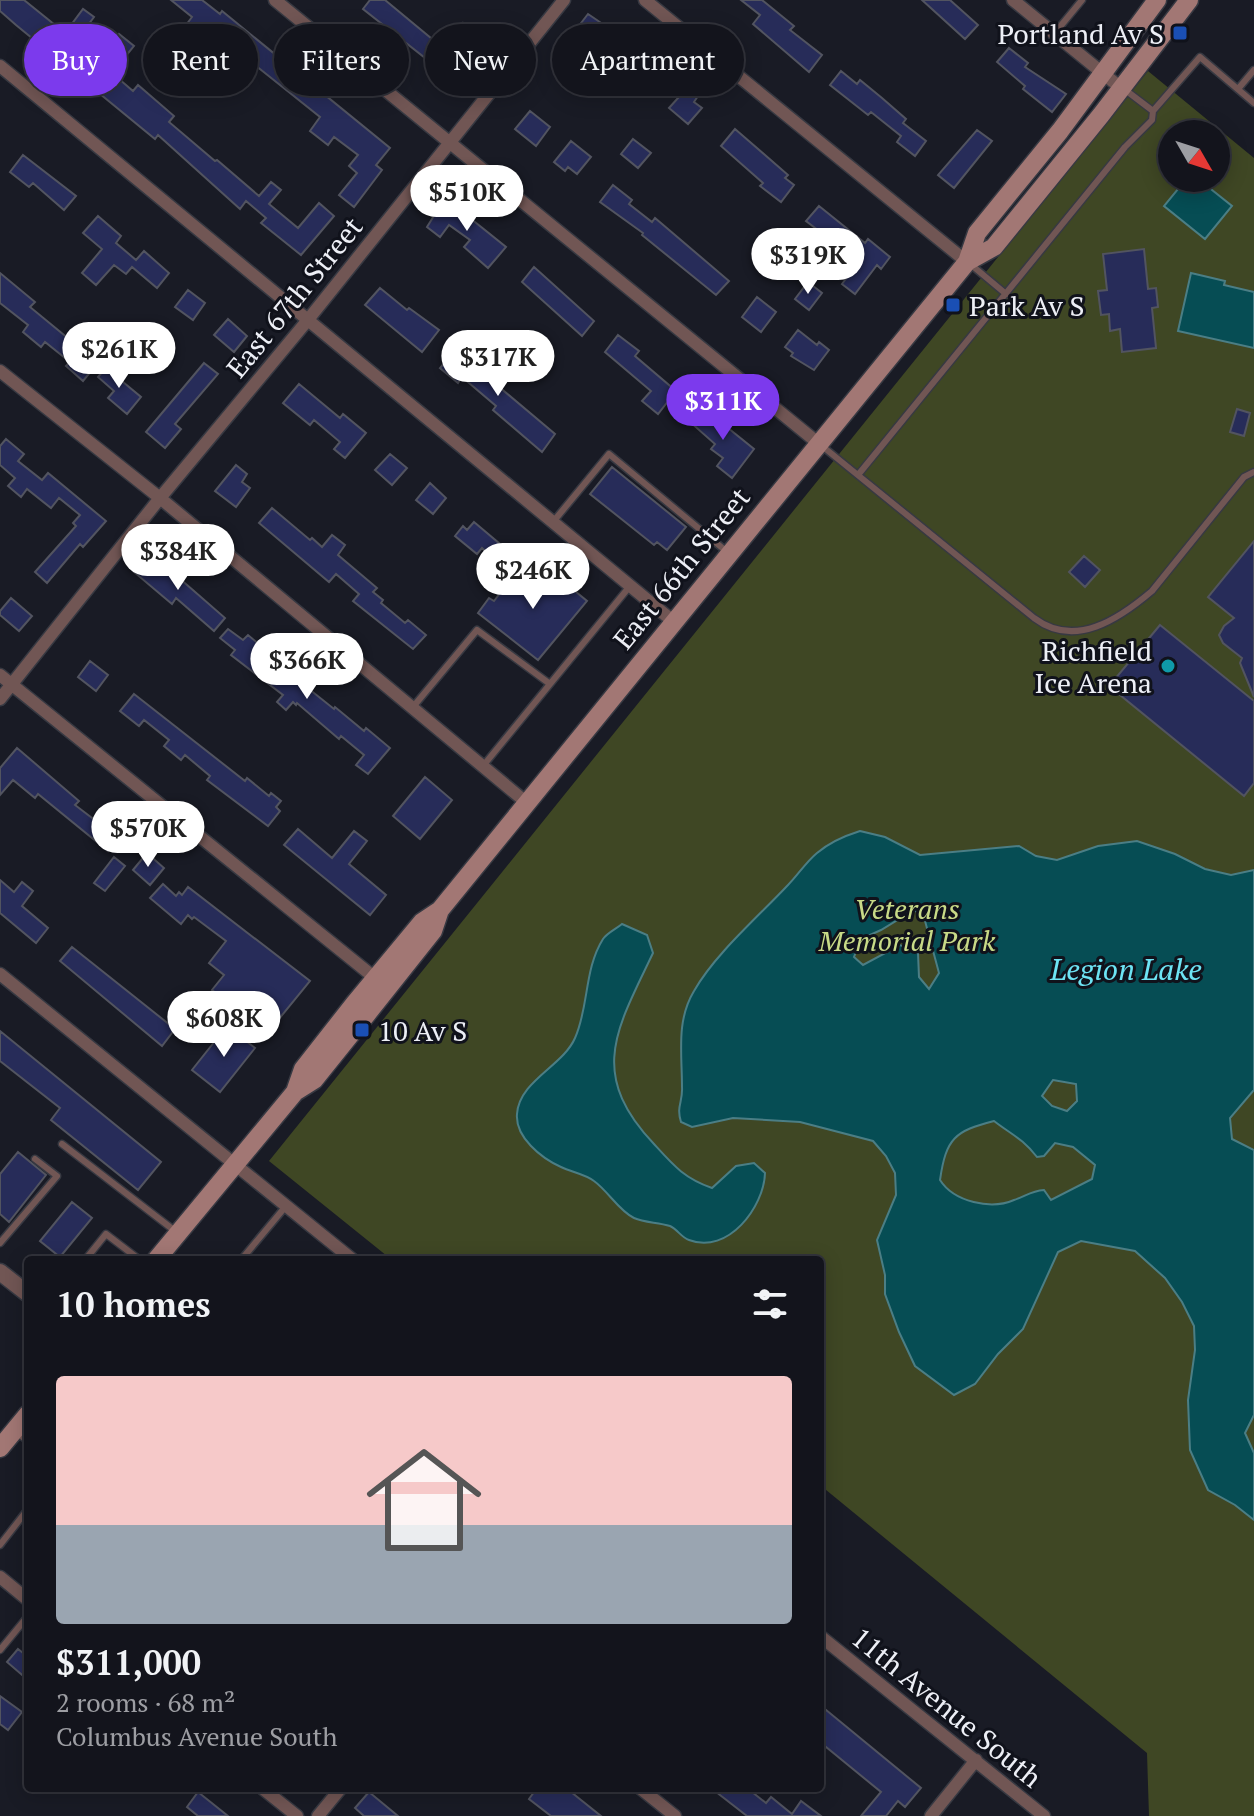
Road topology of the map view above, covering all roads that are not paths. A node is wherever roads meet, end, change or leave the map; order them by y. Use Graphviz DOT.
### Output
graph roads {
  1 [pos="275,0"];
  2 [pos="564,0"];
  3 [pos="645,0"];
  4 [pos="1013,0"];
  5 [pos="1082,0"];
  6 [pos="1157,0"];
  7 [pos="1189,0"];
  8 [pos="1054,34"];
  9 [pos="0,66"];
  10 [pos="1254,70"];
  11 [pos="1103,74"];
  12 [pos="1121,88"];
  13 [pos="1238,89"];
  14 [pos="1254,103"];
  15 [pos="1153,111"];
  16 [pos="448,142"];
  17 [pos="967,262"];
  18 [pos="1006,294"];
  19 [pos="307,321"];
  20 [pos="0,371"];
  21 [pos="818,443"];
  22 [pos="1254,472"];
  23 [pos="858,475"];
  24 [pos="160,498"];
  25 [pos="552,523"];
  26 [pos="729,553"];
  27 [pos="630,586"];
  28 [pos="674,622"];
  29 [pos="0,675"];
  30 [pos="550,684"];
  31 [pos="12,685"];
  32 [pos="0,699"];
  33 [pos="413,707"];
  34 [pos="483,766"];
  35 [pos="527,803"];
  36 [pos="440,910"];
  37 [pos="0,974"];
  38 [pos="375,978"];
  39 [pos="295,1092"];
  40 [pos="62,1144"];
  41 [pos="35,1159"];
  42 [pos="236,1165"];
  43 [pos="286,1206"];
  44 [pos="178,1233"];
  45 [pos="0,1243"];
  46 [pos="88,1256"];
  47 [pos="135,1256"];
  48 [pos="159,1256"];
  49 [pos="244,1256"];
  50 [pos="348,1256"];
  51 [pos="0,1272"];
  52 [pos="24,1291"];
  53 [pos="21,1436"];
  54 [pos="0,1448"];
  55 [pos="24,1514"];
  56 [pos="0,1545"];
  57 [pos="0,1577"];
  58 [pos="24,1597"];
  59 [pos="24,1621"];
  60 [pos="824,1639"];
  61 [pos="0,1650"];
  62 [pos="976,1760"];
  63 [pos="267,1792"];
  64 [pos="338,1792"];
  65 [pos="645,1792"];
  66 [pos="297,1816"];
  67 [pos="318,1816"];
  68 [pos="675,1816"];
  69 [pos="931,1816"];
  70 [pos="1044,1816"];
  1 -- 16 [label="street"];
  2 -- 16 [label="street, East 67th Street"];
  3 -- 17 [label="street"];
  4 -- 8 [label="street"];
  5 -- 8 [label="lane"];
  6 -- 11 [label="main road, East 66th Street"];
  7 -- 12 [label="main road, East 66th Street"];
  8 -- 11 [label="street"];
  9 -- 19 [label="street"];
  10 -- 13 [label="lane"];
  11 -- 12 [label="street"];
  11 -- 17 [label="main road, East 66th Street"];
  12 -- 15 [label="lane"];
  12 -- 17 [label="main road, East 66th Street"];
  13 -- 14 [label="lane"];
  13 -- 15 [label="lane"];
  15 -- 18 [label="lane"];
  16 -- 19 [label="street, East 67th Street"];
  16 -- 21 [label="street"];
  17 -- 18 [label="lane"];
  17 -- 21 [label="main road, East 66th Street"];
  18 -- 23 [label="lane"];
  19 -- 24 [label="street, East 67th Street"];
  19 -- 25 [label="street"];
  20 -- 24 [label="street"];
  21 -- 23 [label="lane"];
  21 -- 26 [label="main road, East 66th Street"];
  22 -- 23 [label="lane"];
  24 -- 31 [label="street, East 67th Street"];
  24 -- 33 [label="street"];
  25 -- 26 [label="lane"];
  25 -- 27 [label="street"];
  26 -- 28 [label="main road, East 66th Street"];
  27 -- 28 [label="street"];
  27 -- 30 [label="lane"];
  28 -- 35 [label="main road, East 66th Street"];
  29 -- 31 [label="street"];
  30 -- 33 [label="lane"];
  30 -- 34 [label="lane"];
  31 -- 32 [label="street, East 67th Street"];
  31 -- 38 [label="street"];
  33 -- 34 [label="street"];
  34 -- 35 [label="street"];
  35 -- 36 [label="main road, East 66th Street"];
  36 -- 38 [label="main road, East 66th Street"];
  36 -- 39 [label="main road, East 66th Street"];
  37 -- 42 [label="street"];
  38 -- 39 [label="main road, East 66th Street"];
  39 -- 42 [label="main road, East 66th Street"];
  40 -- 44 [label="lane"];
  41 -- 45 [label="lane"];
  42 -- 43 [label="street"];
  42 -- 44 [label="main road, East 66th Street"];
  43 -- 49 [label="lane"];
  43 -- 50 [label="street"];
  44 -- 48 [label="main road, East 66th Street"];
  46 -- 47 [label="lane"];
  51 -- 52 [label="street"];
  53 -- 54 [label="main road"];
  55 -- 56 [label="lane"];
  57 -- 58 [label="street"];
  59 -- 61 [label="lane"];
  60 -- 62 [label="street, 11th Avenue South"];
  62 -- 69 [label="street"];
  62 -- 70 [label="street, 11th Avenue South"];
  63 -- 66 [label="street"];
  64 -- 67 [label="street"];
  65 -- 68 [label="street"];
}
